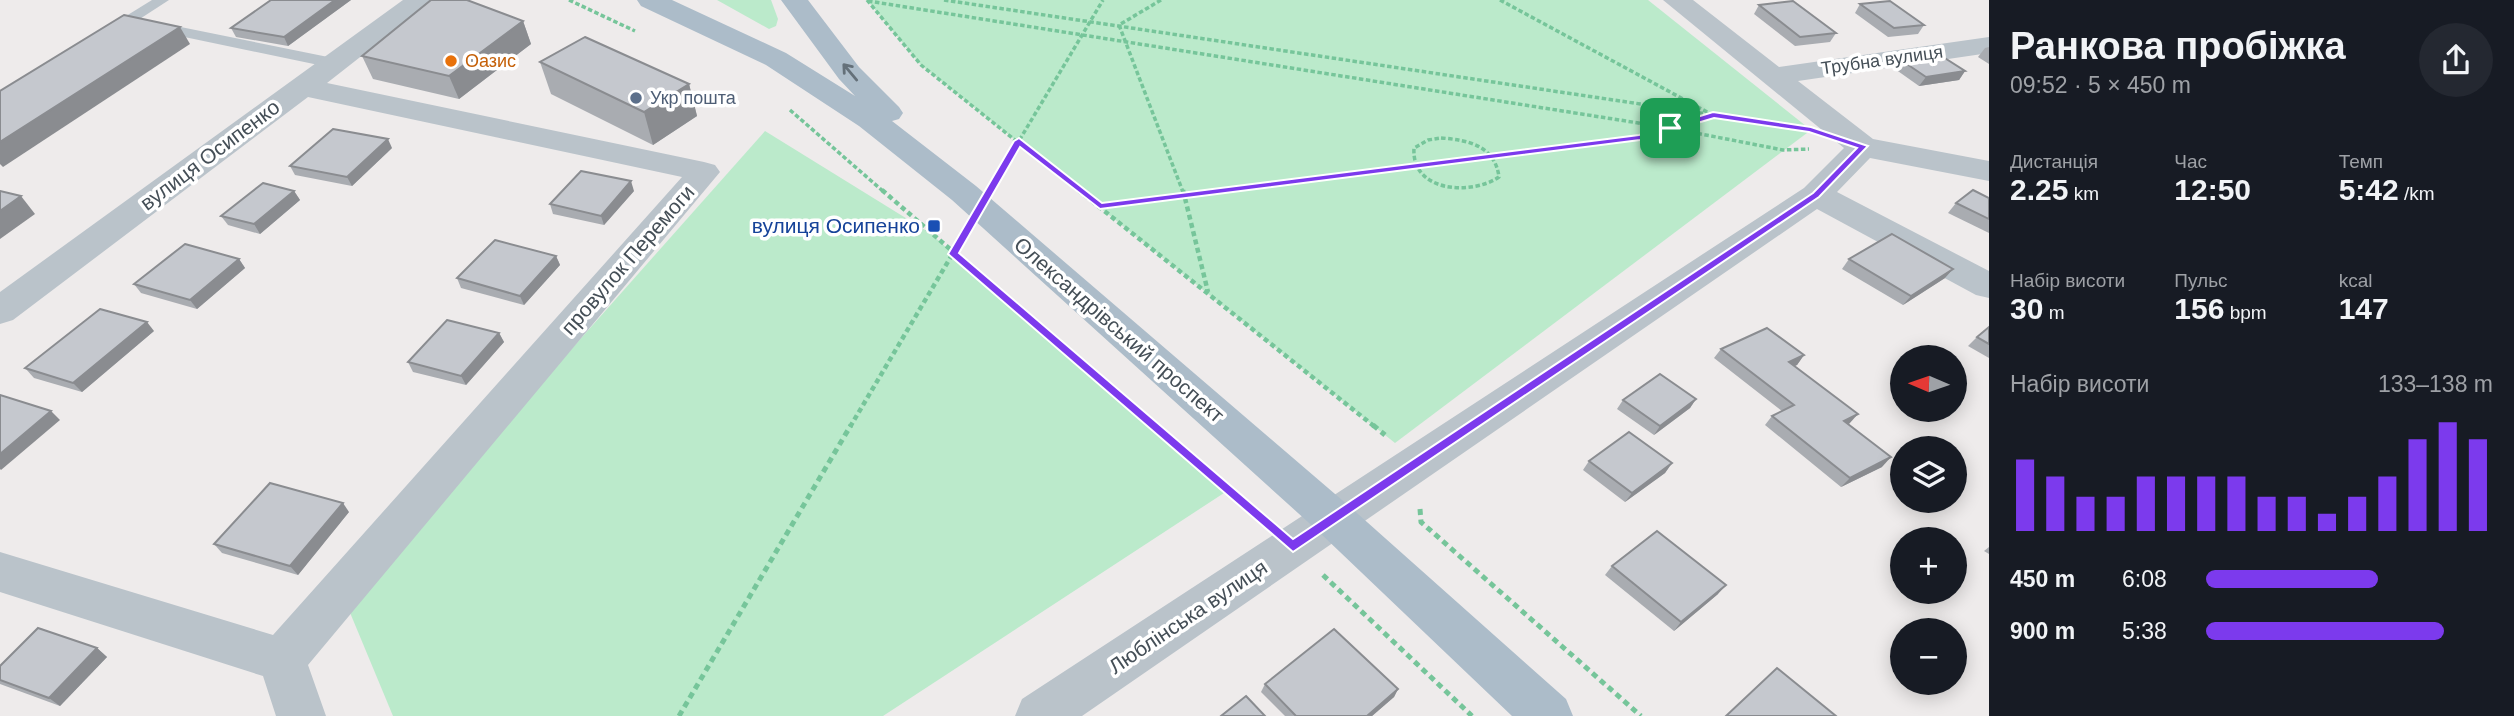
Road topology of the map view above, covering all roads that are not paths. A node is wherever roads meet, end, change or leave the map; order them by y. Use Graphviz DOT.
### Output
graph roads {
  1 [pos="162,0"];
  2 [pos="420,0"];
  3 [pos="650,0"];
  4 [pos="794,0"];
  5 [pos="1676,0"];
  6 [pos="127,21"];
  7 [pos="92,42"];
  8 [pos="1989,45"];
  9 [pos="333,63"];
  10 [pos="1775,76"];
  11 [pos="301,87"];
  12 [pos="1863,146"];
  13 [pos="1989,171"];
  14 [pos="1816,195"];
  15 [pos="972,200"];
  16 [pos="1989,286"];
  17 [pos="0,311"];
  18 [pos="1334,519"];
  19 [pos="0,572"];
  20 [pos="282,660"];
  21 [pos="301,716"];
  22 [pos="1040,716"];
  23 [pos="1548,716"];
  1 -- 6 [label="lane"];
  2 -- 9 [label="street, вулиця Осипенко"];
  3 -- 15 [label="main road, Олександрівський проспект"];
  15 -- 4 [label="main road, one-way"];
  5 -- 10 [label="street"];
  6 -- 7 [label="lane"];
  6 -- 9 [label="lane"];
  8 -- 10 [label="street, Трубна вулиця"];
  9 -- 11 [label="street, вулиця Осипенко"];
  10 -- 12 [label="street"];
  11 -- 17 [label="street, вулиця Осипенко"];
  11 -- 20 [label="street, провулок Перемоги"];
  12 -- 13 [label="street"];
  12 -- 14 [label="street, Люблінська вулиця"];
  14 -- 16 [label="street"];
  14 -- 18 [label="street, Люблінська вулиця"];
  15 -- 18 [label="main road, Олександрівський проспект"];
  18 -- 22 [label="street, Люблінська вулиця"];
  18 -- 23 [label="main road, Олександрівський проспект"];
  19 -- 20 [label="street"];
  20 -- 21 [label="street"];
}
